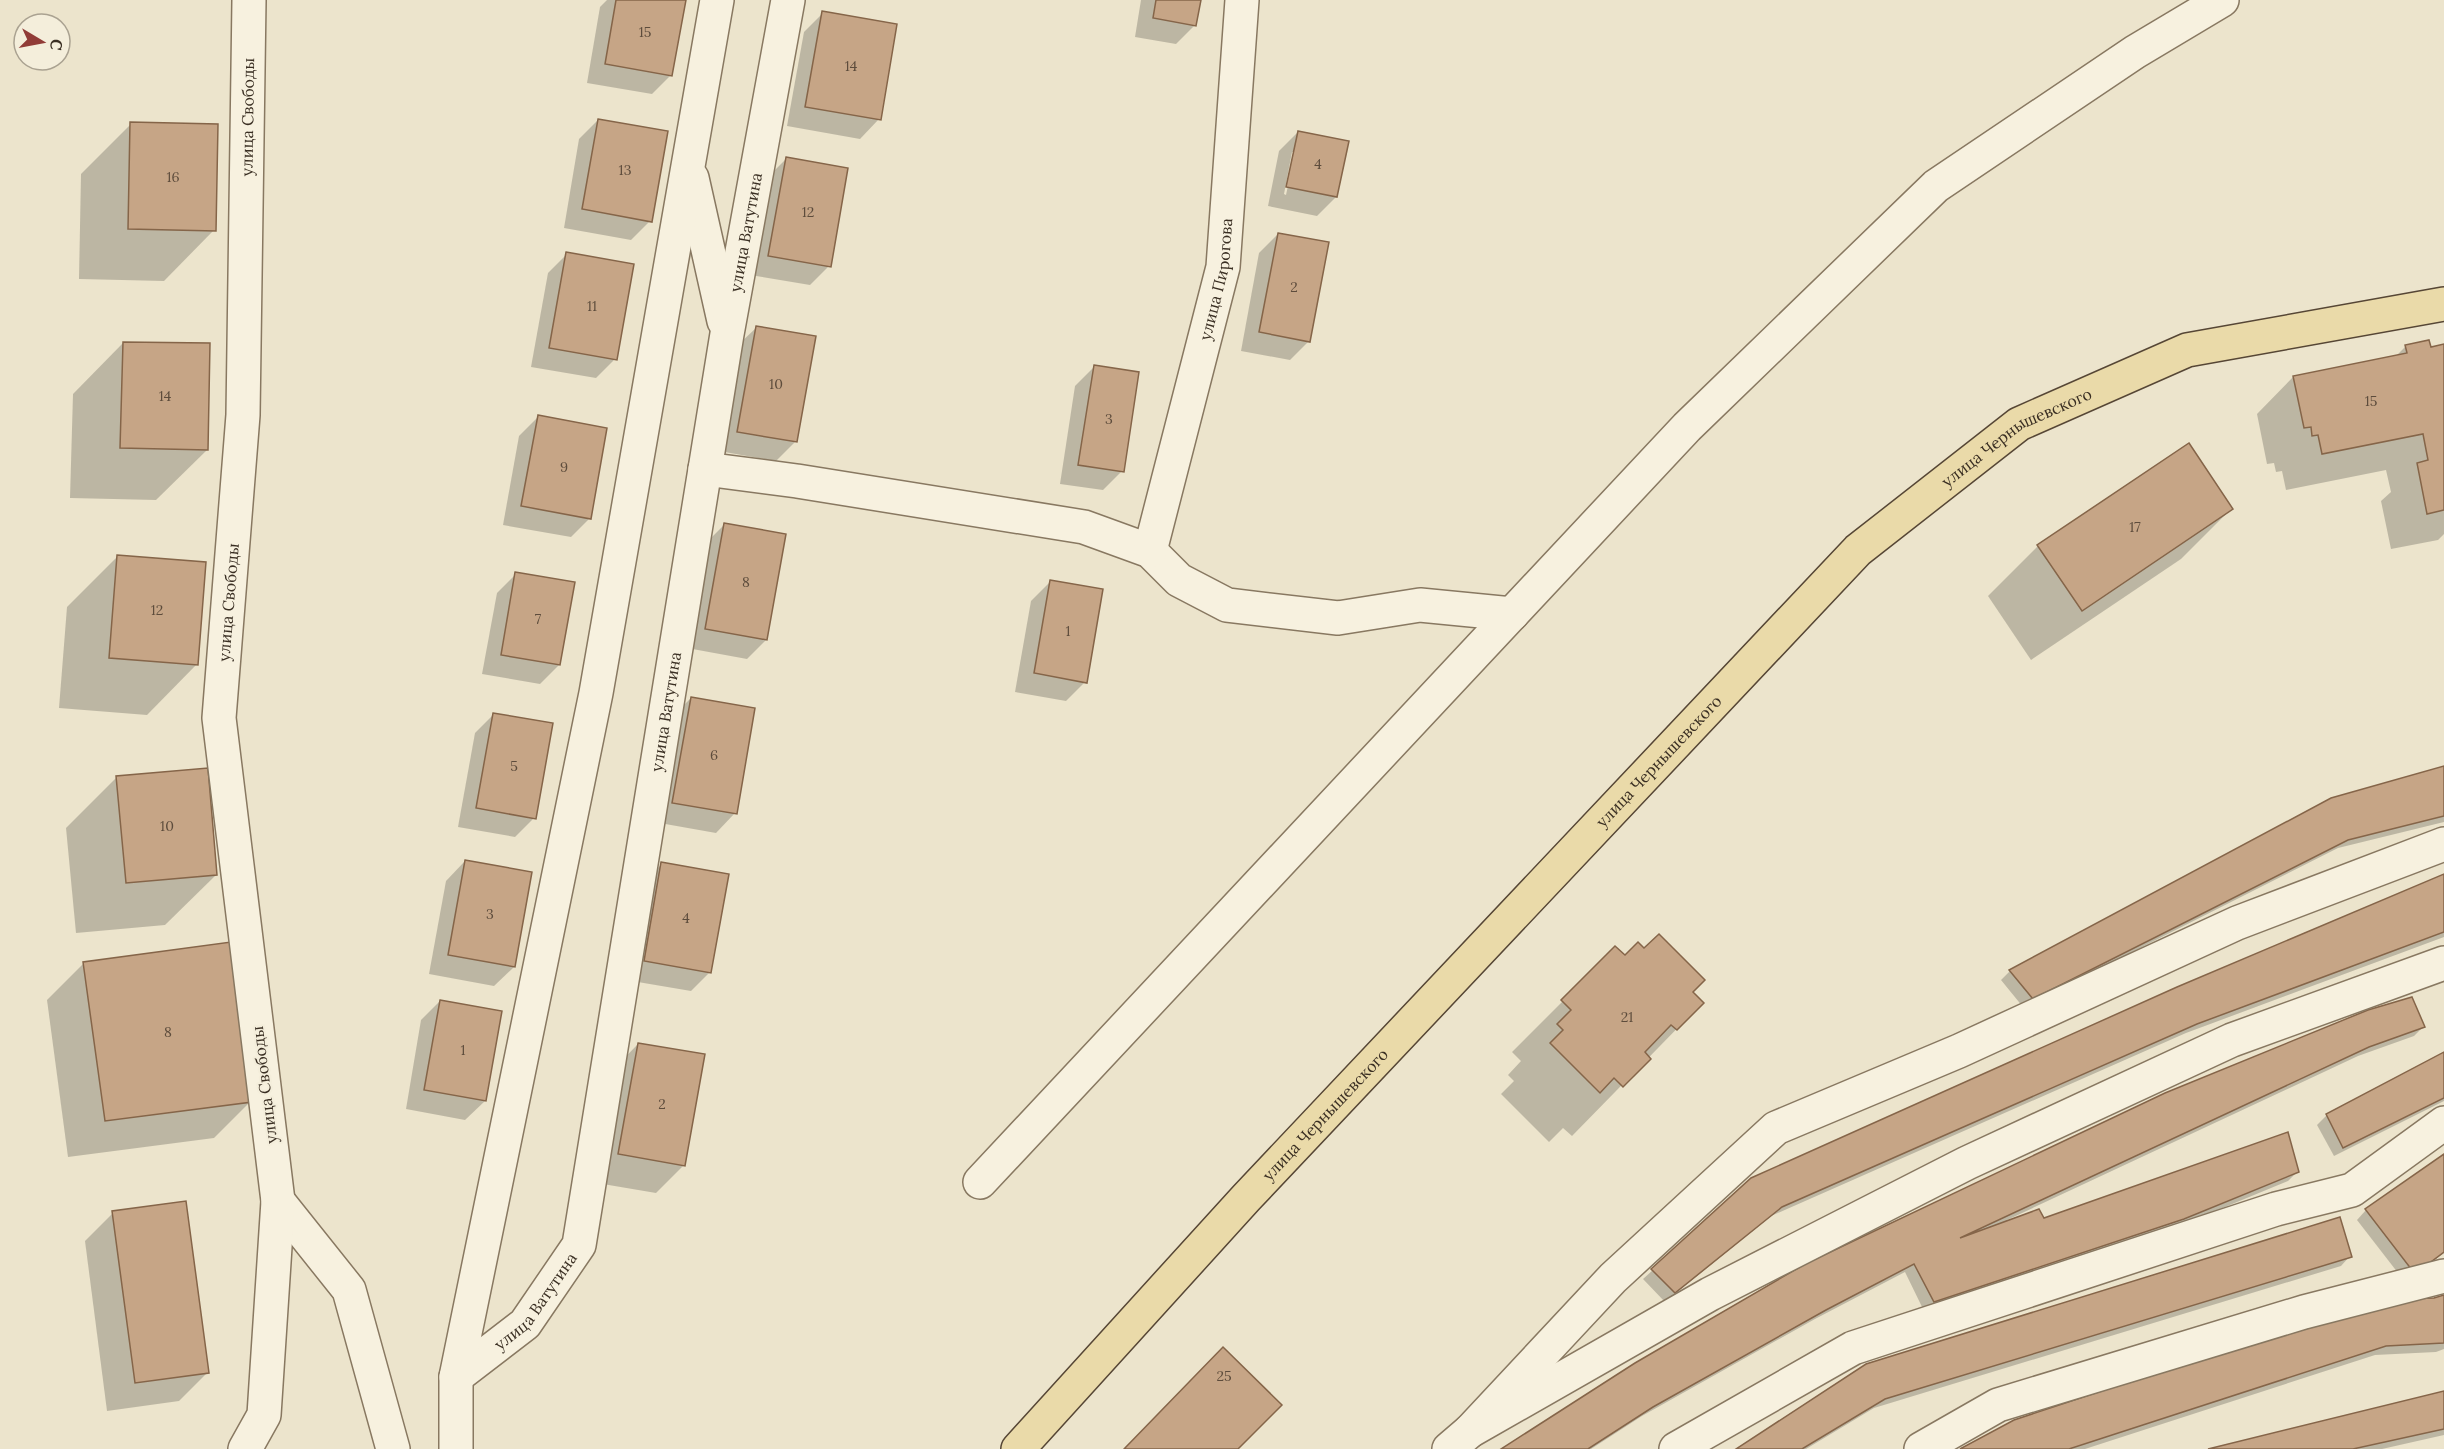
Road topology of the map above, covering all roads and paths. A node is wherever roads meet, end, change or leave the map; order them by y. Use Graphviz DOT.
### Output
graph roads {
  1 [pos="249,0"];
  2 [pos="717,0"];
  3 [pos="788,0"];
  4 [pos="1242,0"];
  5 [pos="2222,0"];
  6 [pos="688,164"];
  7 [pos="2444,304"];
  8 [pos="727,334"];
  9 [pos="705,469"];
  10 [pos="1150,551"];
  11 [pos="1512,614"];
  12 [pos="2444,844"];
  13 [pos="2444,963"];
  14 [pos="2444,1123"];
  15 [pos="980,1182"];
  16 [pos="278,1201"];
  17 [pos="2444,1276"];
  18 [pos="456,1377"];
  19 [pos="1460,1440"];
  20 [pos="246,1449"];
  21 [pos="393,1449"];
  22 [pos="456,1449"];
  23 [pos="1018,1449"];
  24 [pos="1676,1449"];
  25 [pos="1921,1449"];
  1 -- 16 [label="street, улица Свободы"];
  2 -- 6 [label="street, улица Ватутина"];
  3 -- 8 [label="street, улица Ватутина"];
  4 -- 10 [label="street, улица Пирогова"];
  5 -- 11 [label="street"];
  6 -- 8 [label="street"];
  6 -- 18 [label="street, улица Ватутина"];
  7 -- 23 [label="main road, улица Чернышевского"];
  8 -- 9 [label="street, улица Ватутина"];
  9 -- 10 [label="street"];
  9 -- 18 [label="street, улица Ватутина"];
  10 -- 11 [label="street"];
  11 -- 15 [label="street"];
  12 -- 19 [label="street"];
  13 -- 19 [label="street"];
  14 -- 24 [label="street"];
  16 -- 20 [label="street, улица Свободы"];
  16 -- 21 [label="street"];
  17 -- 25 [label="street"];
  18 -- 22 [label="street, улица Ватутина"];
}
